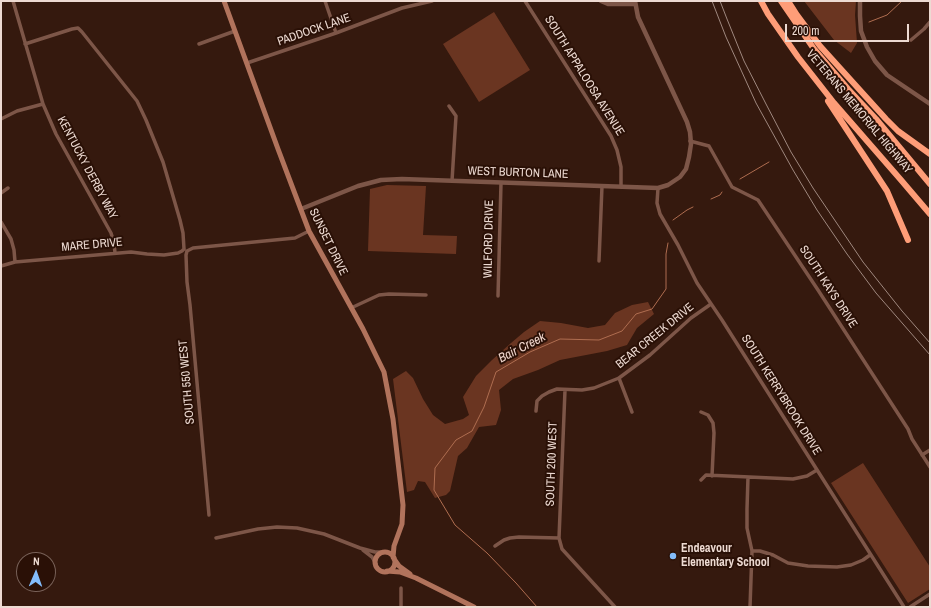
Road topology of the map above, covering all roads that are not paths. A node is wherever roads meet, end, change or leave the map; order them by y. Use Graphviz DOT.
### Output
graph roads {
  1 [pos="13,1"];
  2 [pos="224,1"];
  3 [pos="325,1"];
  4 [pos="432,1"];
  5 [pos="525,1"];
  6 [pos="601,1"];
  7 [pos="761,1"];
  8 [pos="781,1"];
  9 [pos="788,1"];
  10 [pos="860,1"];
  11 [pos="635,2"];
  12 [pos="930,22"];
  13 [pos="235,31"];
  14 [pos="336,33"];
  15 [pos="911,40"];
  16 [pos="25,44"];
  17 [pos="199,44"];
  18 [pos="798,57"];
  19 [pos="247,63"];
  20 [pos="43,104"];
  21 [pos="930,104"];
  22 [pos="449,106"];
  23 [pos="1,119"];
  24 [pos="690,141"];
  25 [pos="930,154"];
  26 [pos="452,181"];
  27 [pos="501,183"];
  28 [pos="930,184"];
  29 [pos="602,186"];
  30 [pos="621,187"];
  31 [pos="8,188"];
  32 [pos="658,188"];
  33 [pos="1,192"];
  34 [pos="301,209"];
  35 [pos="930,214"];
  36 [pos="1,222"];
  37 [pos="309,231"];
  38 [pos="908,240"];
  39 [pos="185,250"];
  40 [pos="115,253"];
  41 [pos="599,261"];
  42 [pos="15,262"];
  43 [pos="1,266"];
  44 [pos="426,295"];
  45 [pos="498,296"];
  46 [pos="711,304"];
  47 [pos="351,308"];
  48 [pos="619,378"];
  49 [pos="565,390"];
  50 [pos="536,411"];
  51 [pos="632,412"];
  52 [pos="701,412"];
  53 [pos="930,450"];
  54 [pos="922,455"];
  55 [pos="930,467"];
  56 [pos="817,470"];
  57 [pos="712,476"];
  58 [pos="748,477"];
  59 [pos="701,480"];
  60 [pos="209,515"];
  61 [pos="397,537"];
  62 [pos="216,538"];
  63 [pos="559,538"];
  64 [pos="495,546"];
  65 [pos="360,548"];
  66 [pos="752,551"];
  67 [pos="384,552"];
  68 [pos="870,555"];
  69 [pos="394,558"];
  70 [pos="376,564"];
  71 [pos="387,571"];
  72 [pos="416,578"];
  73 [pos="401,588"];
  74 [pos="930,594"];
  75 [pos="401,607"];
  76 [pos="474,607"];
  77 [pos="615,607"];
  78 [pos="750,607"];
  79 [pos="904,607"];
  80 [pos="910,607"];
  1 -- 16 [label="street, KENTUCKY DERBY WAY"];
  2 -- 13 [label="main road, SUNSET DRIVE"];
  3 -- 14 [label="street"];
  4 -- 14 [label="street, PADDOCK LANE"];
  5 -- 30 [label="street, SOUTH APPALOOSA AVENUE"];
  6 -- 11 [label="street"];
  7 -- 18 [label="highway, VETERANS MEMORIAL HIGHWAY"];
  8 -- 28 [label="highway, VETERANS MEMORIAL HIGHWAY"];
  9 -- 25 [label="highway"];
  10 -- 21 [label="street"];
  11 -- 24 [label="street, WEST BURTON LANE"];
  12 -- 15 [label="street"];
  13 -- 17 [label="street"];
  13 -- 19 [label="main road, SUNSET DRIVE"];
  14 -- 19 [label="street, PADDOCK LANE"];
  16 -- 20 [label="street, KENTUCKY DERBY WAY"];
  16 -- 39 [label="street, SOUTH 550 WEST"];
  18 -- 35 [label="highway, VETERANS MEMORIAL HIGHWAY"];
  18 -- 38 [label="highway"];
  19 -- 34 [label="main road, SUNSET DRIVE"];
  20 -- 23 [label="street"];
  20 -- 40 [label="street, KENTUCKY DERBY WAY"];
  22 -- 26 [label="street"];
  24 -- 32 [label="street, WEST BURTON LANE"];
  24 -- 54 [label="street, SOUTH KAYS DRIVE"];
  26 -- 27 [label="street, WEST BURTON LANE"];
  26 -- 34 [label="street, WEST BURTON LANE"];
  27 -- 29 [label="street, WEST BURTON LANE"];
  27 -- 45 [label="street, WILFORD DRIVE"];
  29 -- 30 [label="street, WEST BURTON LANE"];
  29 -- 41 [label="street"];
  30 -- 32 [label="street, WEST BURTON LANE"];
  31 -- 33 [label="street"];
  32 -- 46 [label="street, SOUTH KERRYBROOK DRIVE"];
  34 -- 37 [label="main road, SUNSET DRIVE"];
  36 -- 42 [label="street"];
  37 -- 39 [label="street, MARE DRIVE"];
  37 -- 47 [label="main road, SUNSET DRIVE"];
  39 -- 40 [label="street, MARE DRIVE"];
  39 -- 60 [label="street, SOUTH 550 WEST"];
  40 -- 42 [label="street, MARE DRIVE"];
  42 -- 43 [label="street, MARE DRIVE"];
  44 -- 47 [label="street"];
  46 -- 48 [label="street, BEAR CREEK DRIVE"];
  46 -- 56 [label="street, SOUTH KERRYBROOK DRIVE"];
  47 -- 61 [label="main road, SUNSET DRIVE"];
  48 -- 49 [label="street, BEAR CREEK DRIVE"];
  48 -- 51 [label="street"];
  49 -- 50 [label="street, BEAR CREEK DRIVE"];
  49 -- 63 [label="street, SOUTH 200 WEST"];
  52 -- 57 [label="street"];
  53 -- 54 [label="street"];
  54 -- 55 [label="street, SOUTH KAYS DRIVE"];
  56 -- 58 [label="street"];
  56 -- 68 [label="street, SOUTH KERRYBROOK DRIVE"];
  57 -- 58 [label="street"];
  57 -- 59 [label="street"];
  58 -- 66 [label="street"];
  61 -- 67 [label="main road"];
  61 -- 69 [label="main road, SUNSET DRIVE"];
  62 -- 65 [label="street"];
  63 -- 64 [label="street"];
  63 -- 77 [label="street"];
  65 -- 67 [label="street"];
  65 -- 70 [label="street"];
  66 -- 68 [label="street"];
  66 -- 78 [label="street"];
  67 -- 69 [label="main road"];
  67 -- 70 [label="main road"];
  68 -- 79 [label="street, SOUTH KERRYBROOK DRIVE"];
  69 -- 71 [label="main road"];
  69 -- 72 [label="main road"];
  70 -- 71 [label="main road"];
  71 -- 72 [label="main road"];
  72 -- 76 [label="main road"];
  73 -- 75 [label="street"];
  74 -- 80 [label="street"];
}
